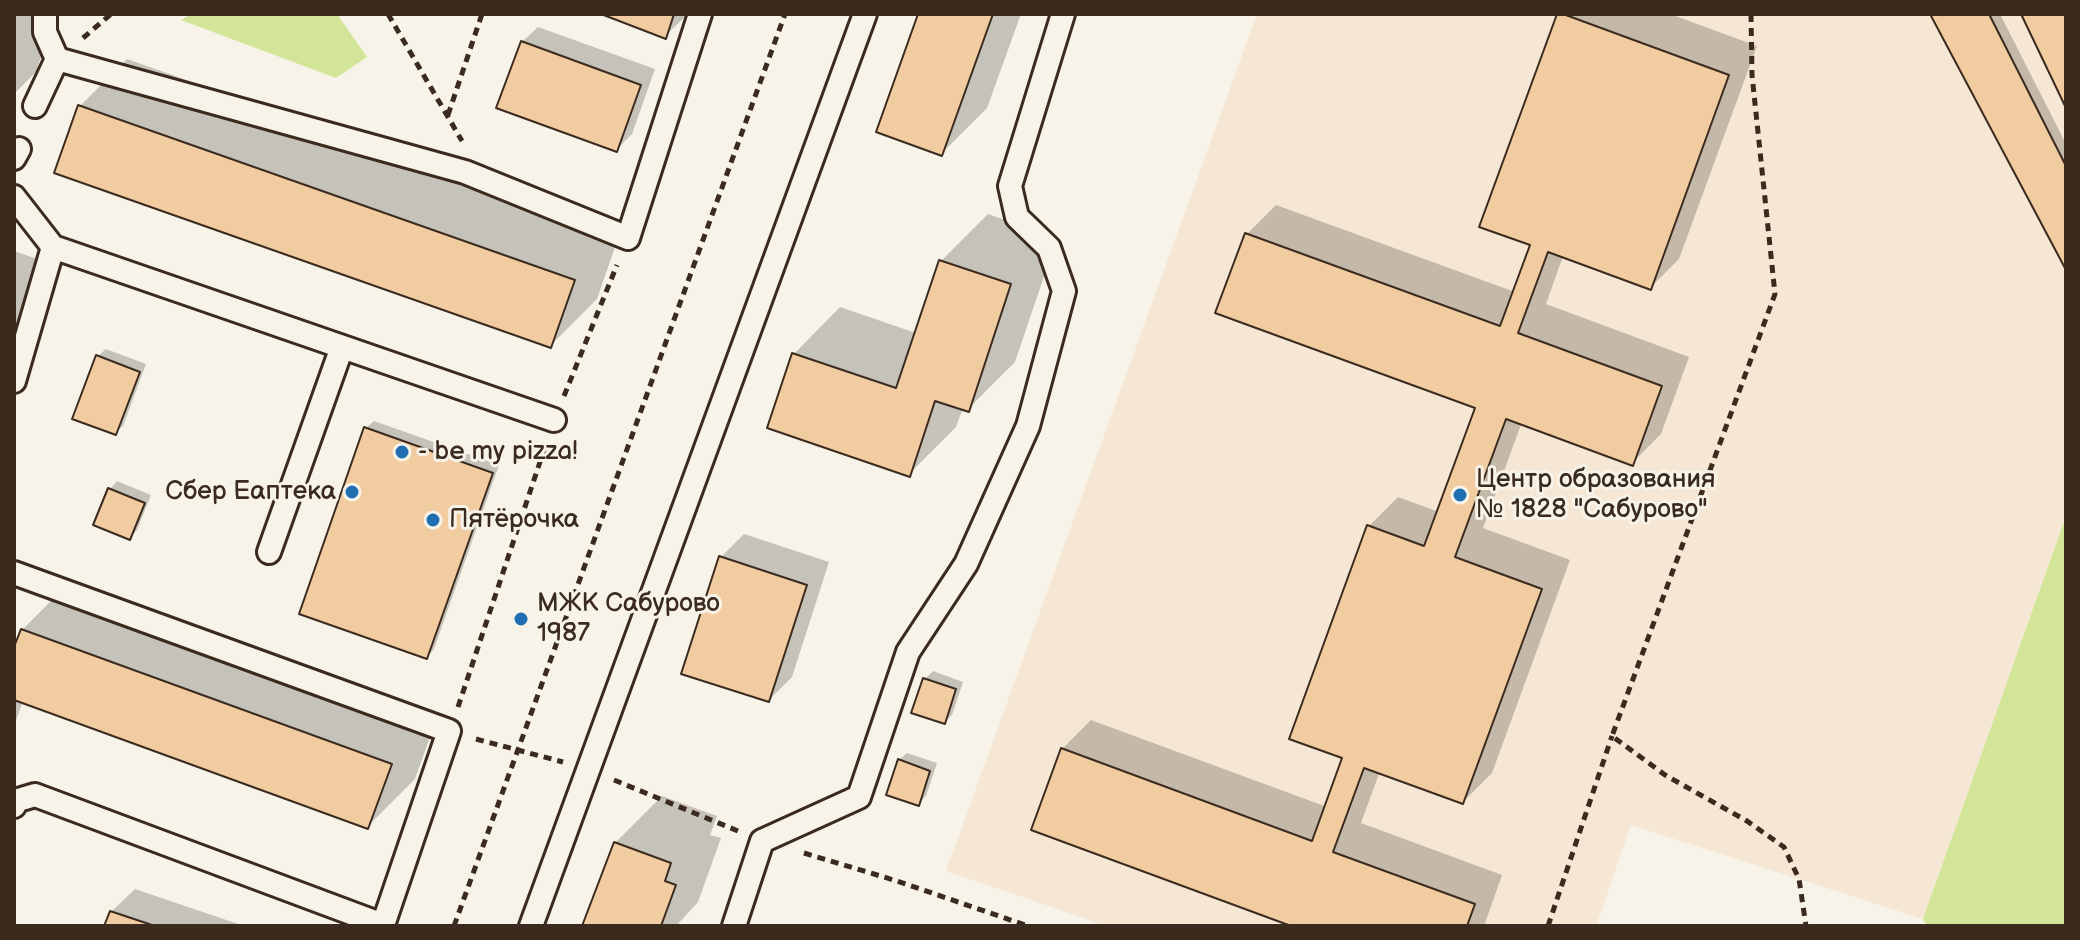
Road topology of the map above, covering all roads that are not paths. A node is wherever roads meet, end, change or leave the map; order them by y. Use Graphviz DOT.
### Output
graph roads {
  1 [pos="45,14"];
  2 [pos="700,14"];
  3 [pos="865,14"];
  4 [pos="1063,14"];
  5 [pos="57,59"];
  6 [pos="35,106"];
  7 [pos="14,197"];
  8 [pos="53,247"];
  9 [pos="342,347"];
  10 [pos="14,381"];
  11 [pos="554,420"];
  12 [pos="269,552"];
  13 [pos="14,573"];
  14 [pos="14,806"];
  15 [pos="531,926"];
  16 [pos="734,926"];
  1 -- 5 [label="lane"];
  2 -- 5 [label="lane"];
  3 -- 15 [label="lane"];
  4 -- 16 [label="lane"];
  5 -- 6 [label="lane"];
  7 -- 8 [label="lane"];
  8 -- 9 [label="lane"];
  8 -- 10 [label="lane"];
  9 -- 11 [label="lane"];
  9 -- 12 [label="lane"];
  13 -- 14 [label="lane"];
}
